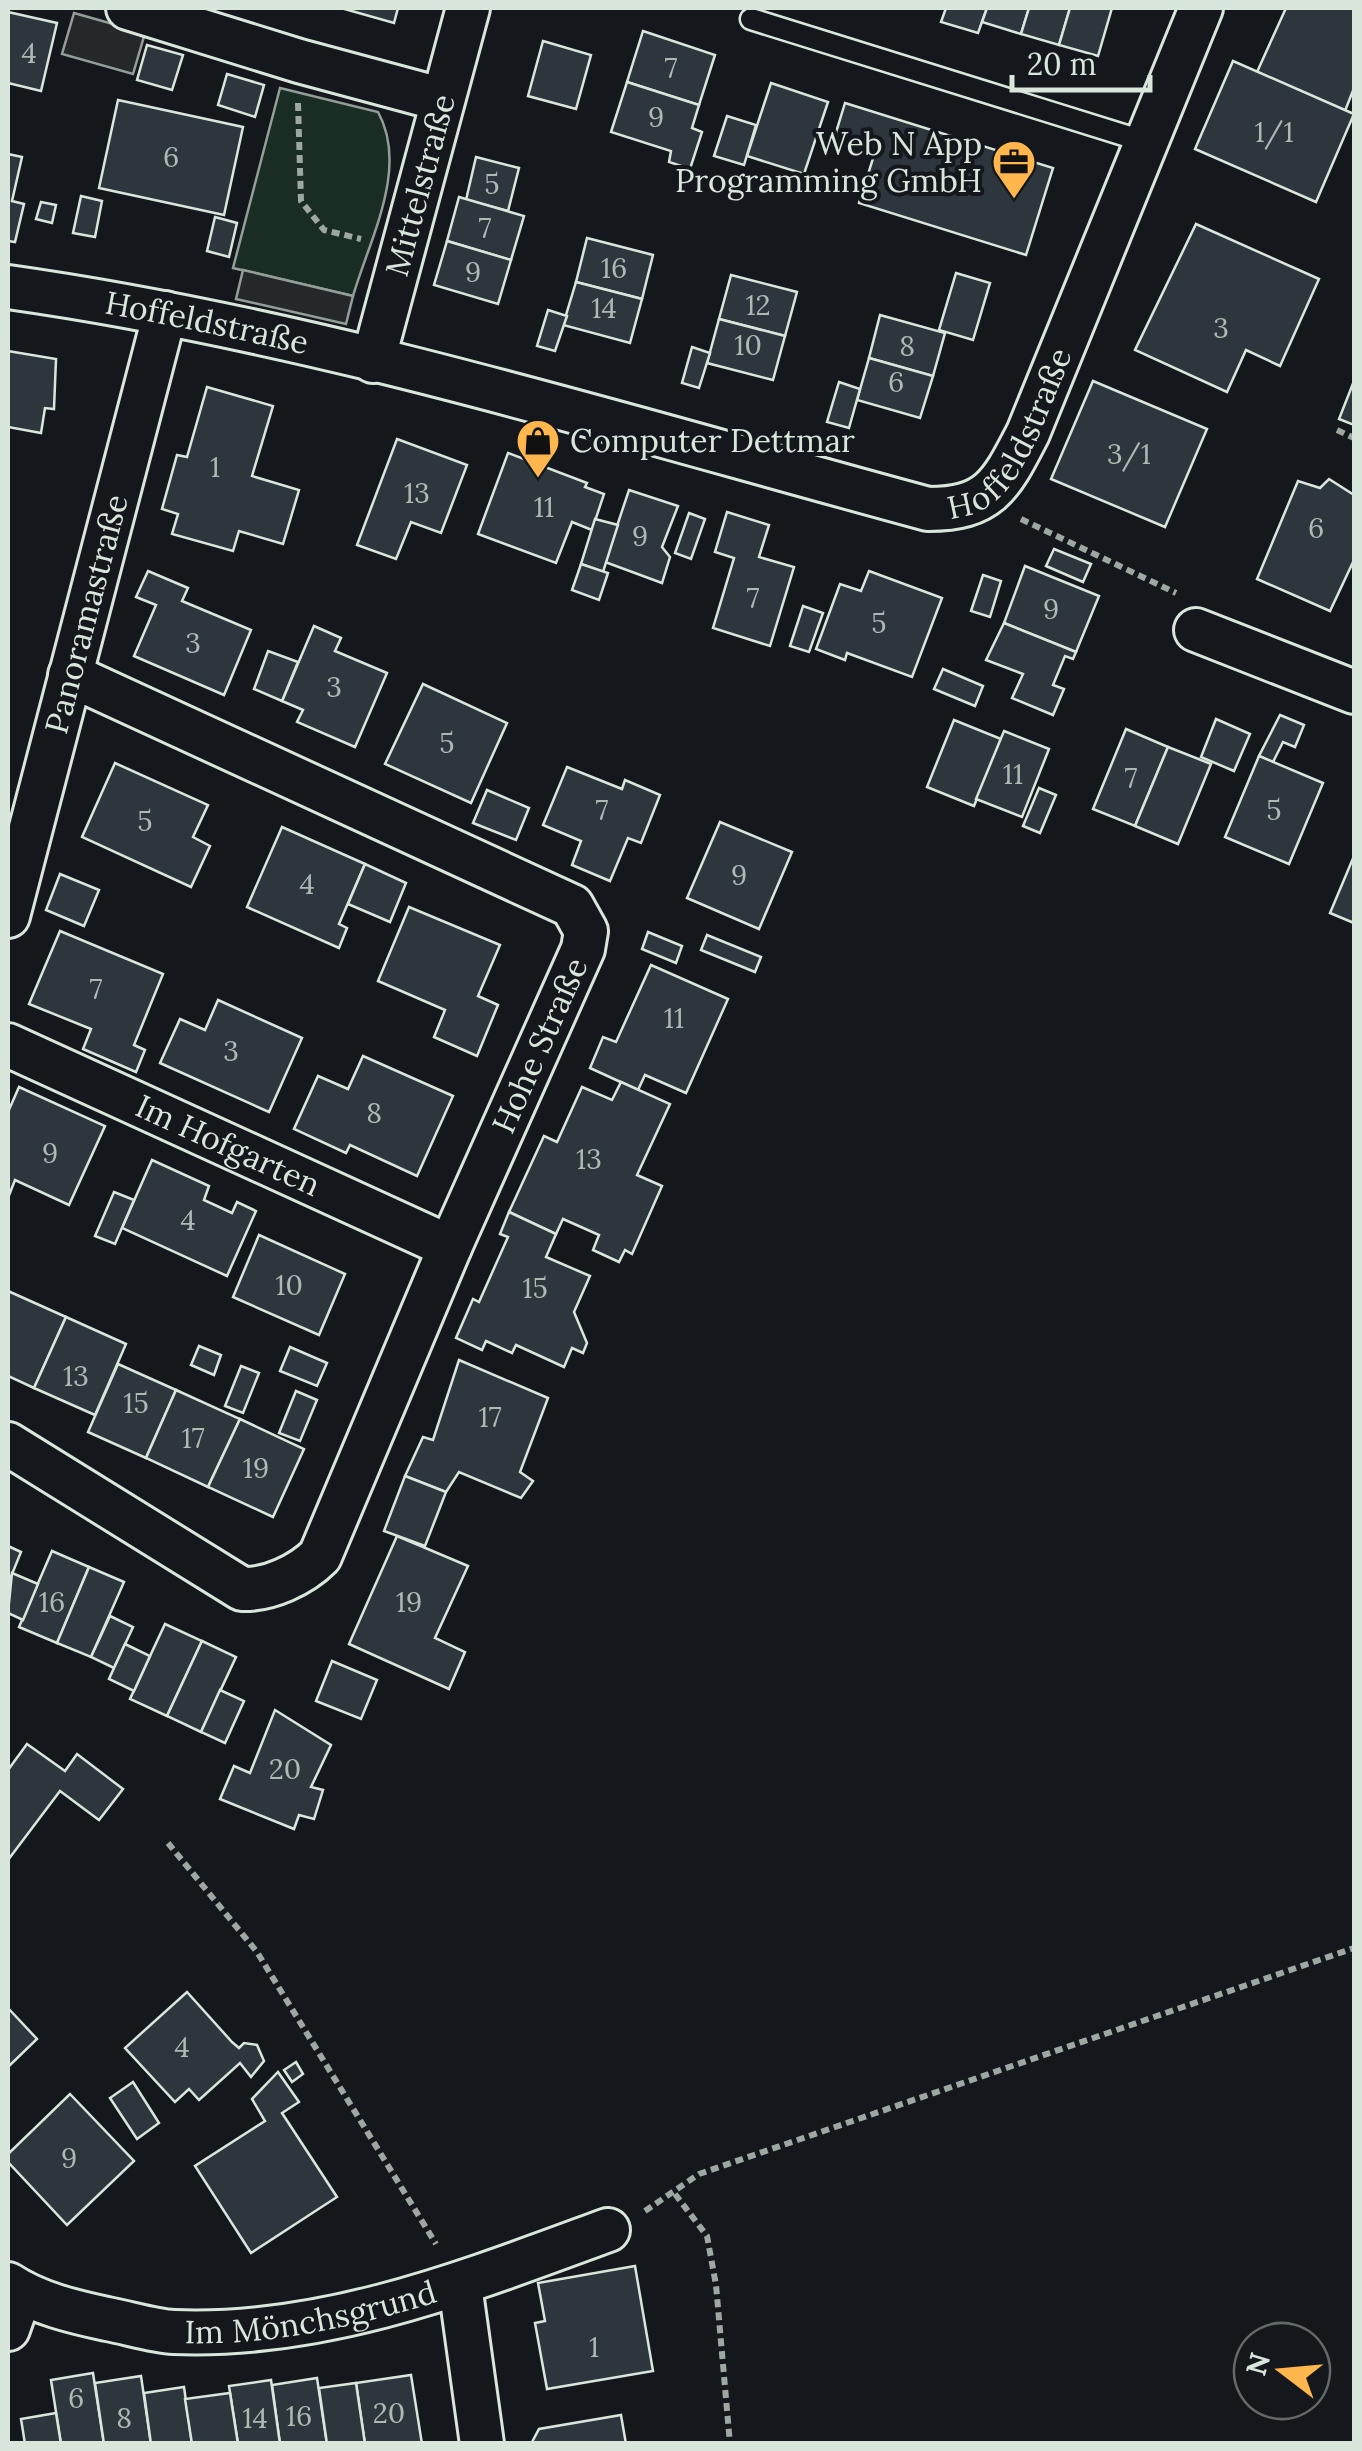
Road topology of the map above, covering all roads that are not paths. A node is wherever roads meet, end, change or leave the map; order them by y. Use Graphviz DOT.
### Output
graph roads {
  1 [pos="128,8"];
  2 [pos="468,8"];
  3 [pos="1202,8"];
  4 [pos="751,19"];
  5 [pos="440,99"];
  6 [pos="1146,142"];
  7 [pos="8,286"];
  8 [pos="165,313"];
  9 [pos="372,361"];
  10 [pos="1196,630"];
  11 [pos="70,675"];
  12 [pos="1354,692"];
  13 [pos="8,916"];
  14 [pos="8,1045"];
  15 [pos="450,1247"];
  16 [pos="8,1444"];
  17 [pos="608,2230"];
  18 [pos="460,2285"];
  19 [pos="12,2302"];
  20 [pos="482,2444"];
  1 -- 5 [label="street"];
  2 -- 5 [label="street, Mittelstraße"];
  3 -- 6 [label="street, Hoffeldstraße"];
  4 -- 6 [label="lane"];
  5 -- 9 [label="street, Mittelstraße"];
  6 -- 9 [label="street, Hoffeldstraße"];
  7 -- 8 [label="street, Hoffeldstraße"];
  8 -- 9 [label="street, Hoffeldstraße"];
  8 -- 11 [label="street, Panoramastraße"];
  10 -- 12 [label="street"];
  11 -- 13 [label="street, Panoramastraße"];
  11 -- 15 [label="street, Hohe Straße"];
  14 -- 15 [label="street, Im Hofgarten"];
  15 -- 16 [label="street, Hohe Straße"];
  17 -- 18 [label="street, Im Mönchsgrund"];
  18 -- 19 [label="street, Im Mönchsgrund"];
  18 -- 20 [label="street"];
}
